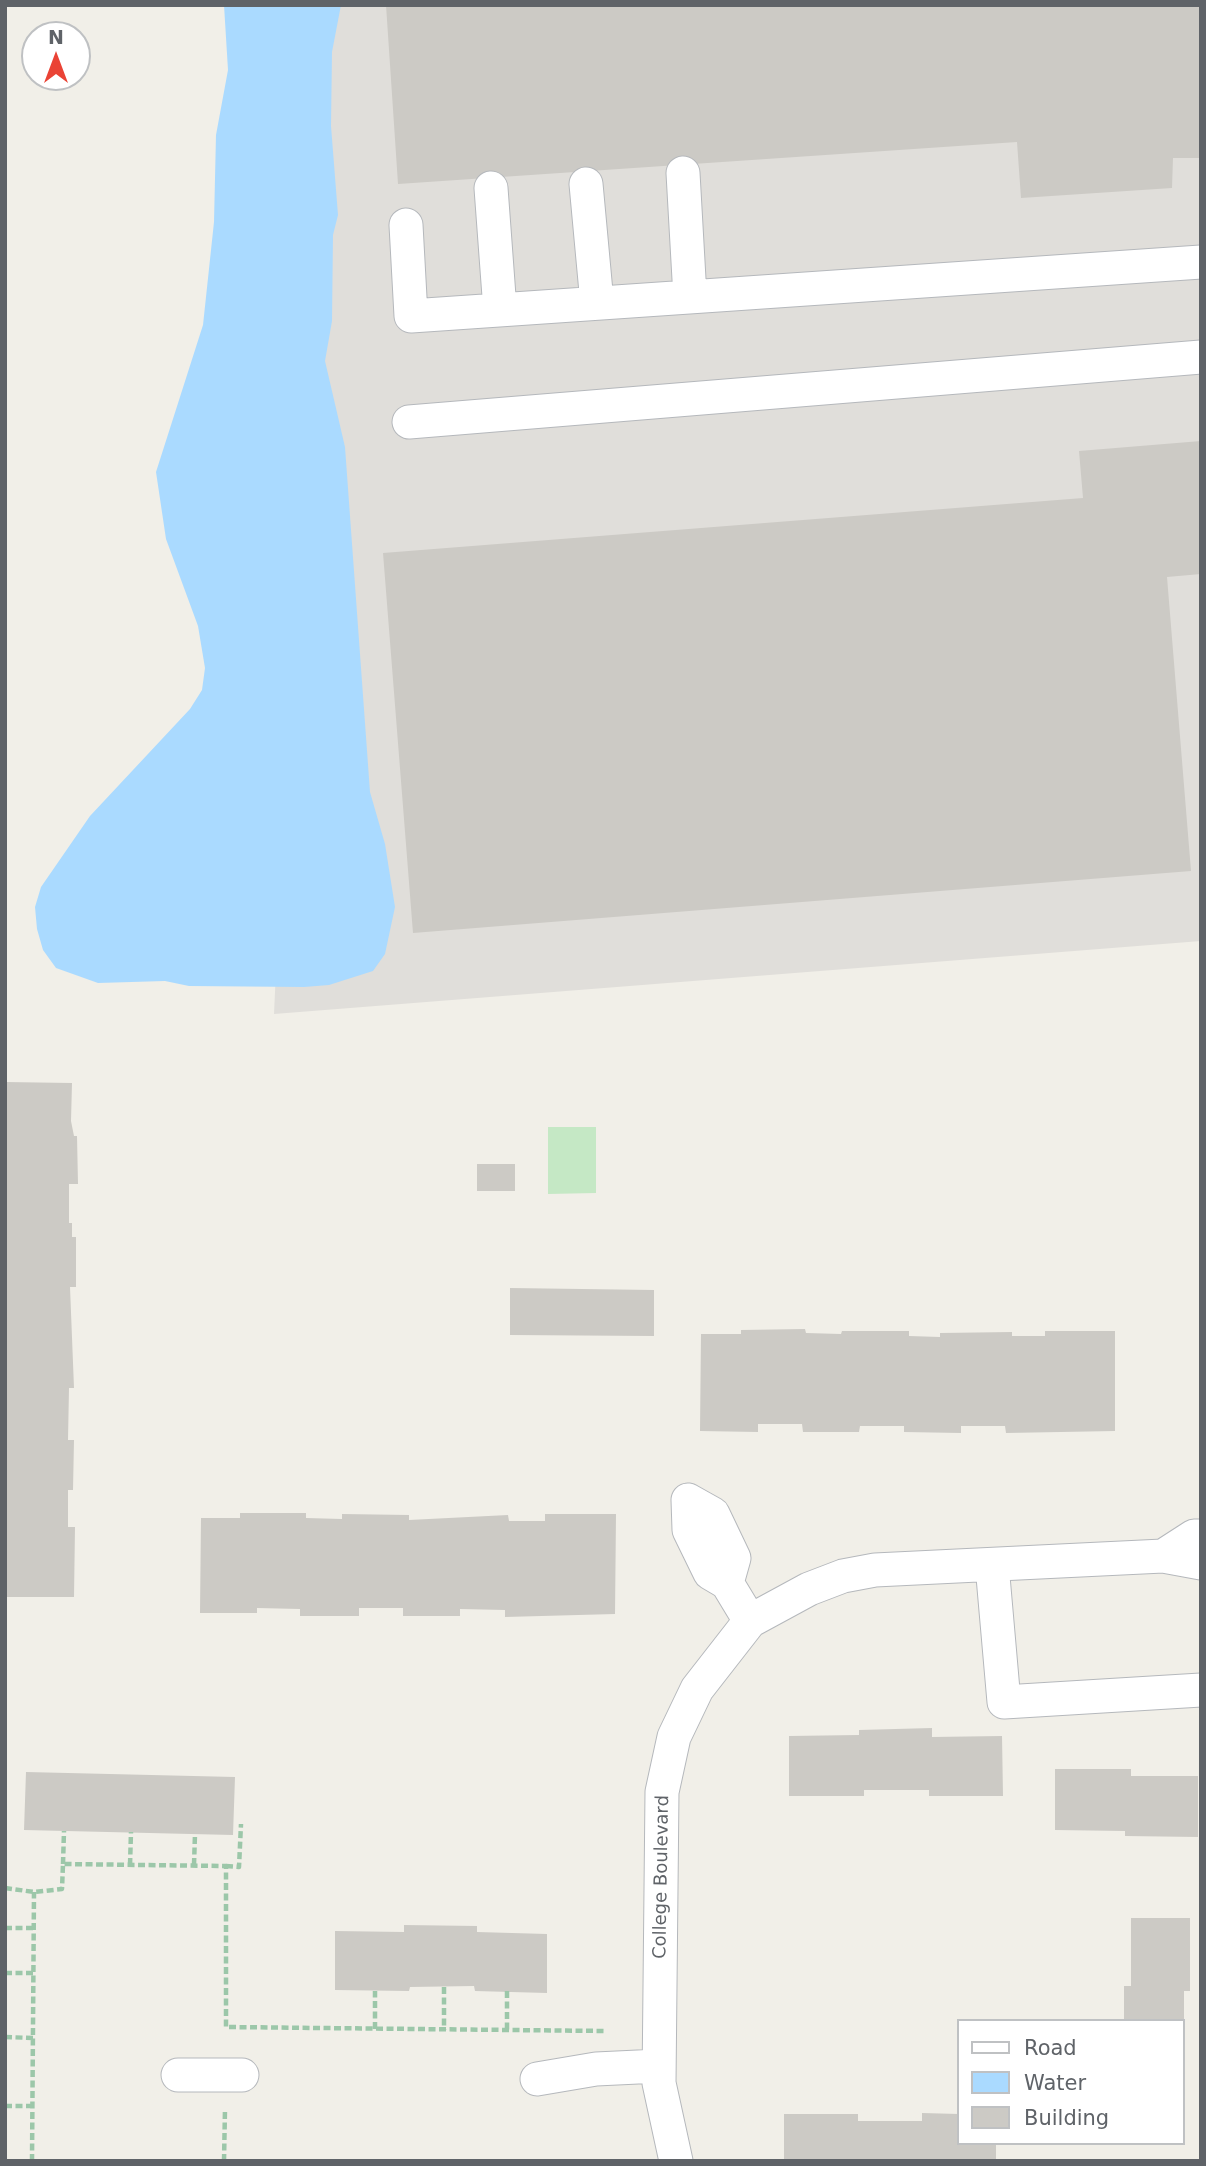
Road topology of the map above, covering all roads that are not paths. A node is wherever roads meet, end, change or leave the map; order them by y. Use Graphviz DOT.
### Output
graph roads {
  1 [pos="683,173"];
  2 [pos="586,184"];
  3 [pos="491,188"];
  4 [pos="406,225"];
  5 [pos="1201,262"];
  6 [pos="690,297"];
  7 [pos="597,303"];
  8 [pos="500,310"];
  9 [pos="1201,357"];
  10 [pos="409,422"];
  11 [pos="1201,1536"];
  12 [pos="1163,1556"];
  13 [pos="1201,1563"];
  14 [pos="992,1565"];
  15 [pos="727,1583"];
  16 [pos="750,1620"];
  17 [pos="1201,1690"];
  18 [pos="659,2066"];
  19 [pos="178,2075"];
  20 [pos="537,2079"];
  21 [pos="233,2086"];
  22 [pos="677,2161"];
  1 -- 6 [label="street"];
  2 -- 7 [label="street"];
  3 -- 8 [label="street"];
  4 -- 8 [label="street"];
  5 -- 6 [label="street"];
  6 -- 7 [label="street"];
  7 -- 8 [label="street"];
  9 -- 10 [label="street"];
  11 -- 12 [label="street, College Boulevard"];
  12 -- 13 [label="street, College Boulevard"];
  12 -- 14 [label="street, College Boulevard"];
  14 -- 16 [label="street, College Boulevard"];
  14 -- 17 [label="street"];
  15 -- 16 [label="street"];
  16 -- 18 [label="street, College Boulevard"];
  18 -- 20 [label="street"];
  18 -- 22 [label="street, College Boulevard"];
  19 -- 21 [label="street"];
}
